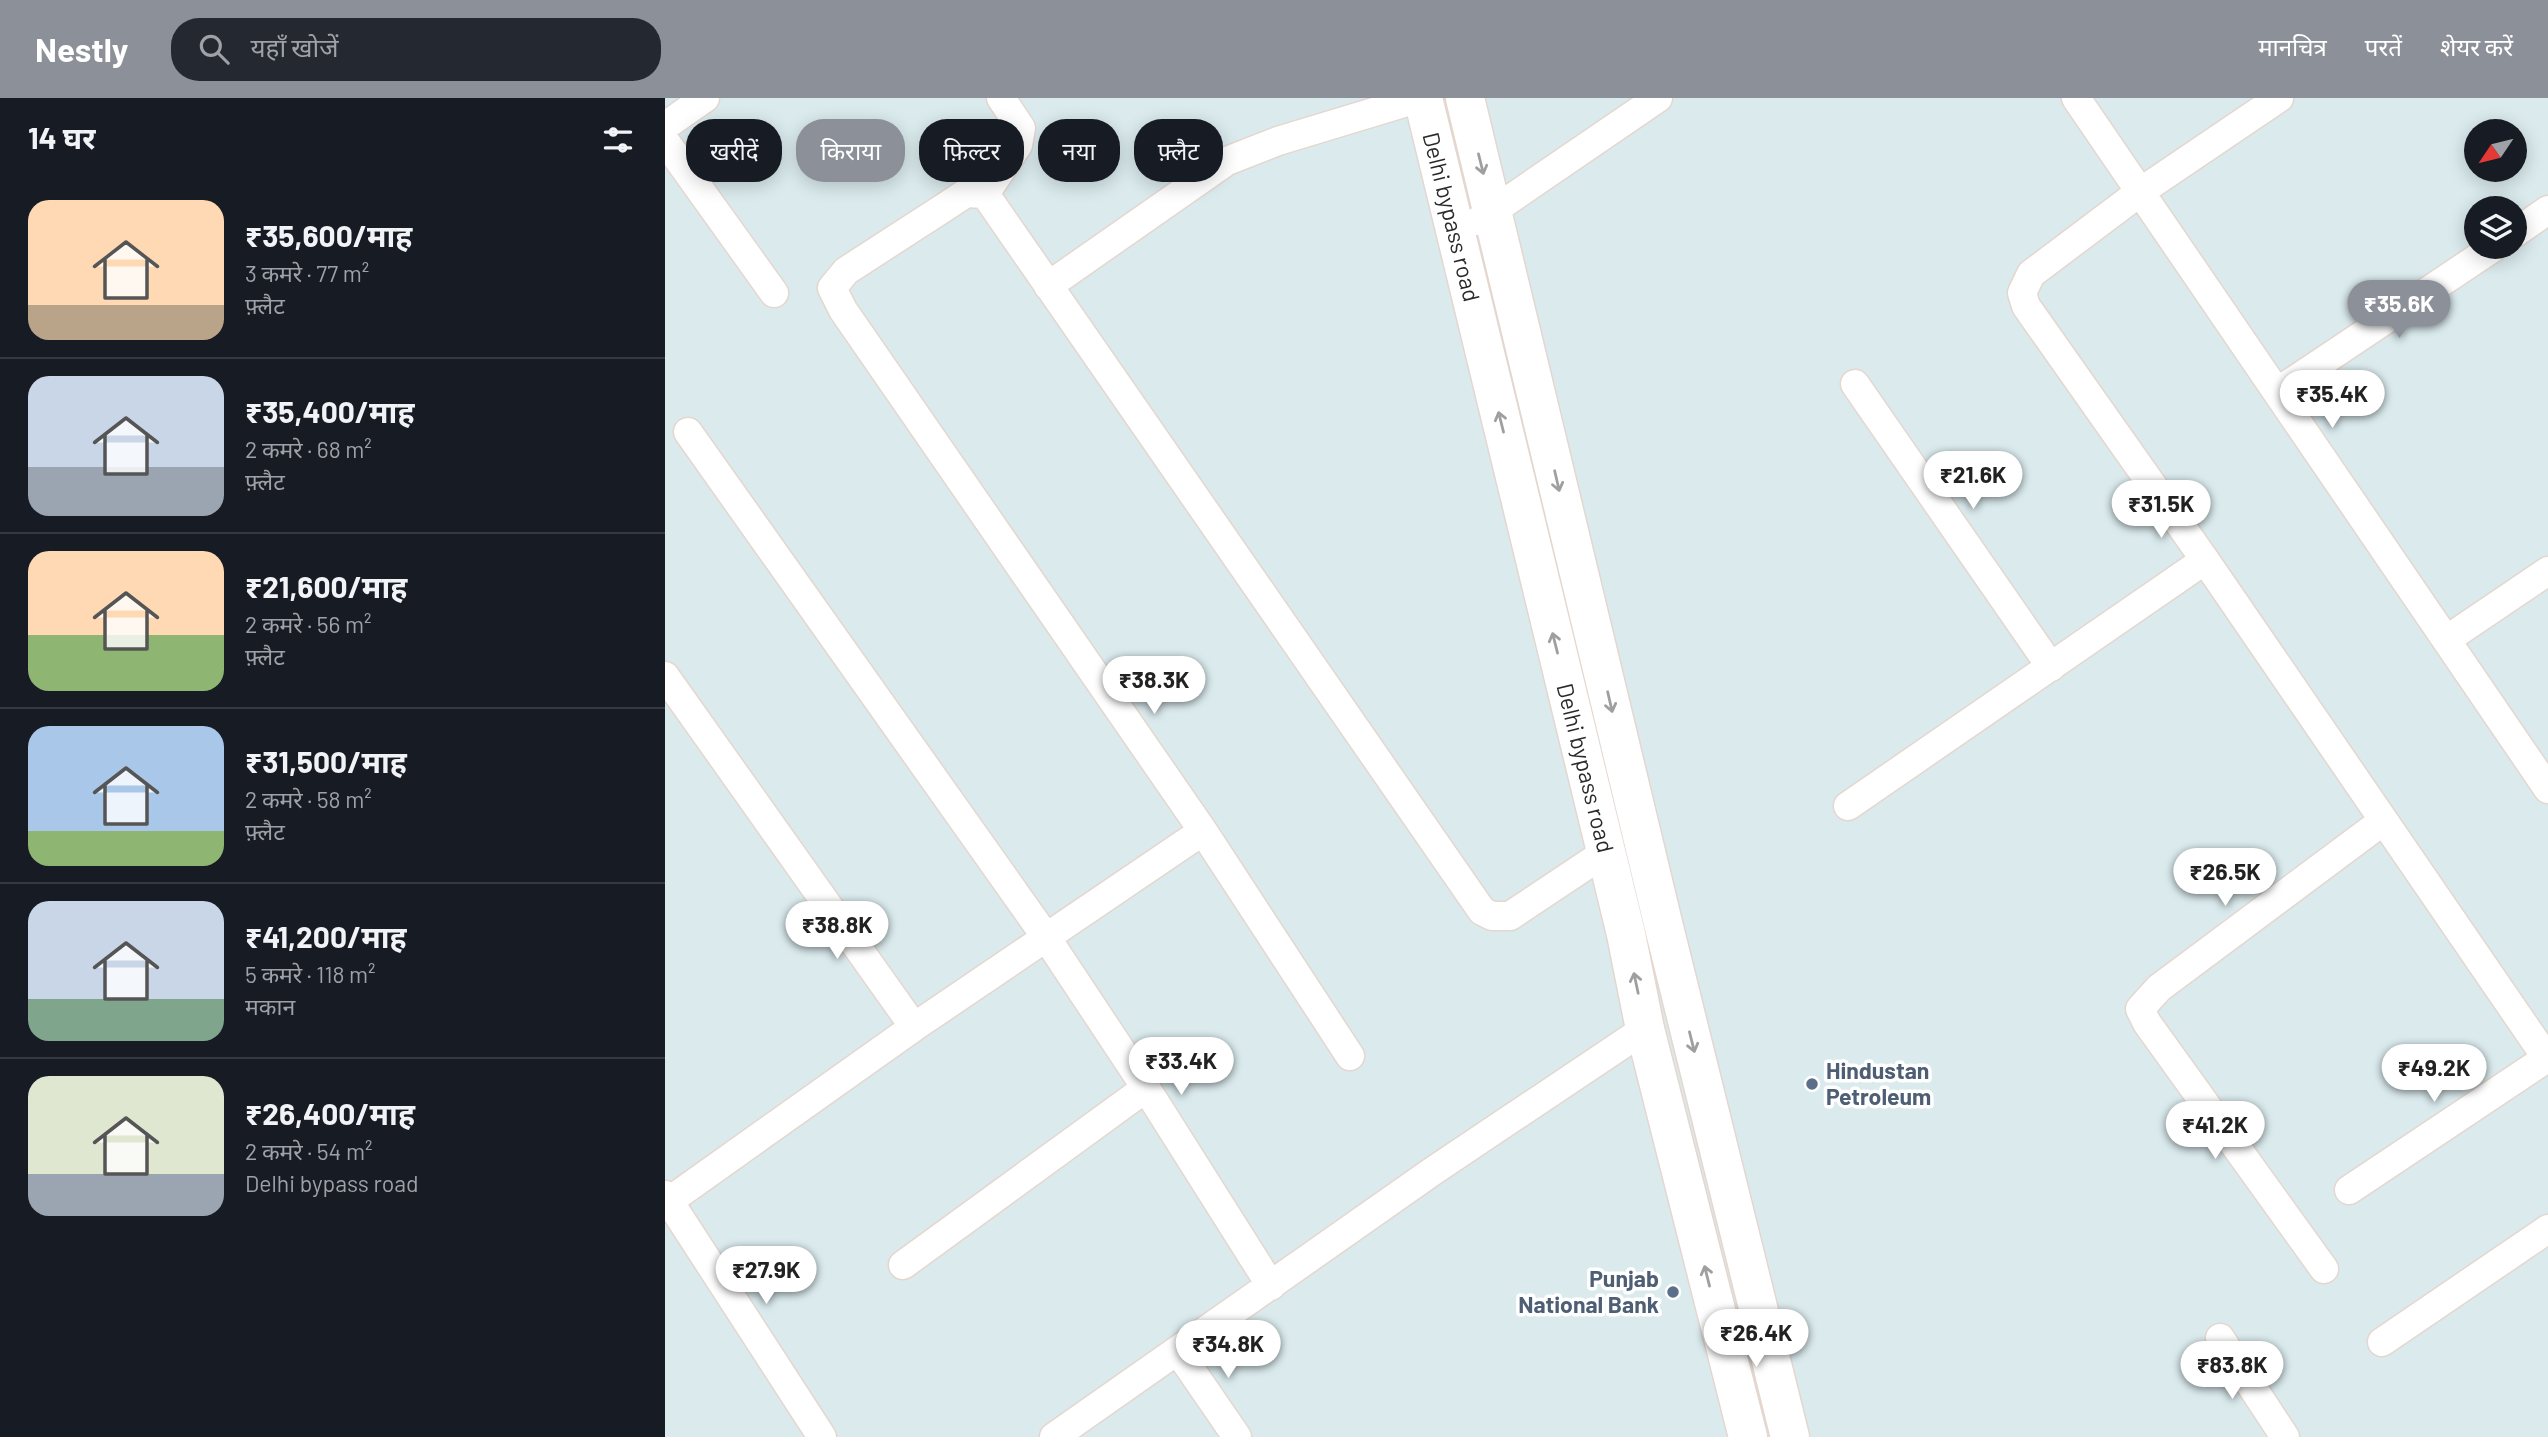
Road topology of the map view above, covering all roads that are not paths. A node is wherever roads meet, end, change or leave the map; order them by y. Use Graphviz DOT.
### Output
graph roads {
  1 [pos="705,98"];
  2 [pos="1000,98"];
  3 [pos="1421,98"];
  4 [pos="1465,98"];
  5 [pos="1658,98"];
  6 [pos="2076,98"];
  7 [pos="2279,98"];
  8 [pos="665,126"];
  9 [pos="665,141"];
  10 [pos="2140,192"];
  11 [pos="985,194"];
  12 [pos="1492,210"];
  13 [pos="2548,210"];
  14 [pos="2527,225"];
  15 [pos="1456,237"];
  16 [pos="2476,259"];
  17 [pos="1048,286"];
  18 [pos="774,293"];
  19 [pos="1855,384"];
  20 [pos="2277,392"];
  21 [pos="688,432"];
  22 [pos="2205,560"];
  23 [pos="2548,571"];
  24 [pos="2446,640"];
  25 [pos="2051,667"];
  26 [pos="665,676"];
  27 [pos="2548,789"];
  28 [pos="1848,806"];
  29 [pos="2383,821"];
  30 [pos="1203,831"];
  31 [pos="1606,852"];
  32 [pos="1046,937"];
  33 [pos="914,1027"];
  34 [pos="1645,1029"];
  35 [pos="1350,1056"];
  36 [pos="2547,1059"];
  37 [pos="1146,1087"];
  38 [pos="2349,1190"];
  39 [pos="667,1198"];
  40 [pos="2548,1229"];
  41 [pos="903,1265"];
  42 [pos="2324,1269"];
  43 [pos="1271,1286"];
  44 [pos="1765,1334"];
  45 [pos="2220,1338"];
  46 [pos="2382,1342"];
  47 [pos="1726,1349"];
  48 [pos="1178,1351"];
  49 [pos="822,1437"];
  50 [pos="1054,1437"];
  51 [pos="1237,1437"];
  52 [pos="1748,1437"];
  53 [pos="1790,1437"];
  54 [pos="2285,1437"];
  1 -- 8 [label="street"];
  2 -- 11 [label="street"];
  3 -- 15 [label="main road, Delhi bypass road"];
  3 -- 17 [label="street"];
  4 -- 12 [label="main road, Delhi bypass road, one-way"];
  5 -- 12 [label="street"];
  6 -- 10 [label="street"];
  7 -- 10 [label="street"];
  9 -- 18 [label="street"];
  10 -- 20 [label="street"];
  10 -- 22 [label="street"];
  11 -- 17 [label="street"];
  11 -- 30 [label="street"];
  12 -- 15 [label="street"];
  12 -- 44 [label="main road, Delhi bypass road, one-way"];
  13 -- 14 [label="street"];
  31 -- 15 [label="main road, Delhi bypass road, one-way"];
  16 -- 20 [label="street"];
  17 -- 31 [label="street"];
  19 -- 25 [label="street"];
  20 -- 24 [label="street"];
  21 -- 32 [label="street"];
  22 -- 25 [label="street"];
  22 -- 29 [label="street"];
  23 -- 24 [label="street"];
  24 -- 27 [label="street"];
  25 -- 28 [label="street"];
  26 -- 33 [label="street"];
  29 -- 36 [label="street"];
  29 -- 42 [label="street"];
  30 -- 32 [label="street"];
  30 -- 35 [label="street"];
  34 -- 31 [label="main road, Delhi bypass road, one-way"];
  32 -- 33 [label="street"];
  32 -- 37 [label="street"];
  33 -- 39 [label="street"];
  34 -- 43 [label="street"];
  47 -- 34 [label="main road, Delhi bypass road, one-way"];
  36 -- 38 [label="street"];
  37 -- 41 [label="street"];
  37 -- 43 [label="street"];
  39 -- 49 [label="street"];
  40 -- 46 [label="street"];
  43 -- 48 [label="street"];
  44 -- 47 [label="main road"];
  44 -- 53 [label="main road, Delhi bypass road"];
  45 -- 54 [label="street"];
  47 -- 52 [label="main road, Delhi bypass road"];
  48 -- 50 [label="street"];
  48 -- 51 [label="street"];
}
